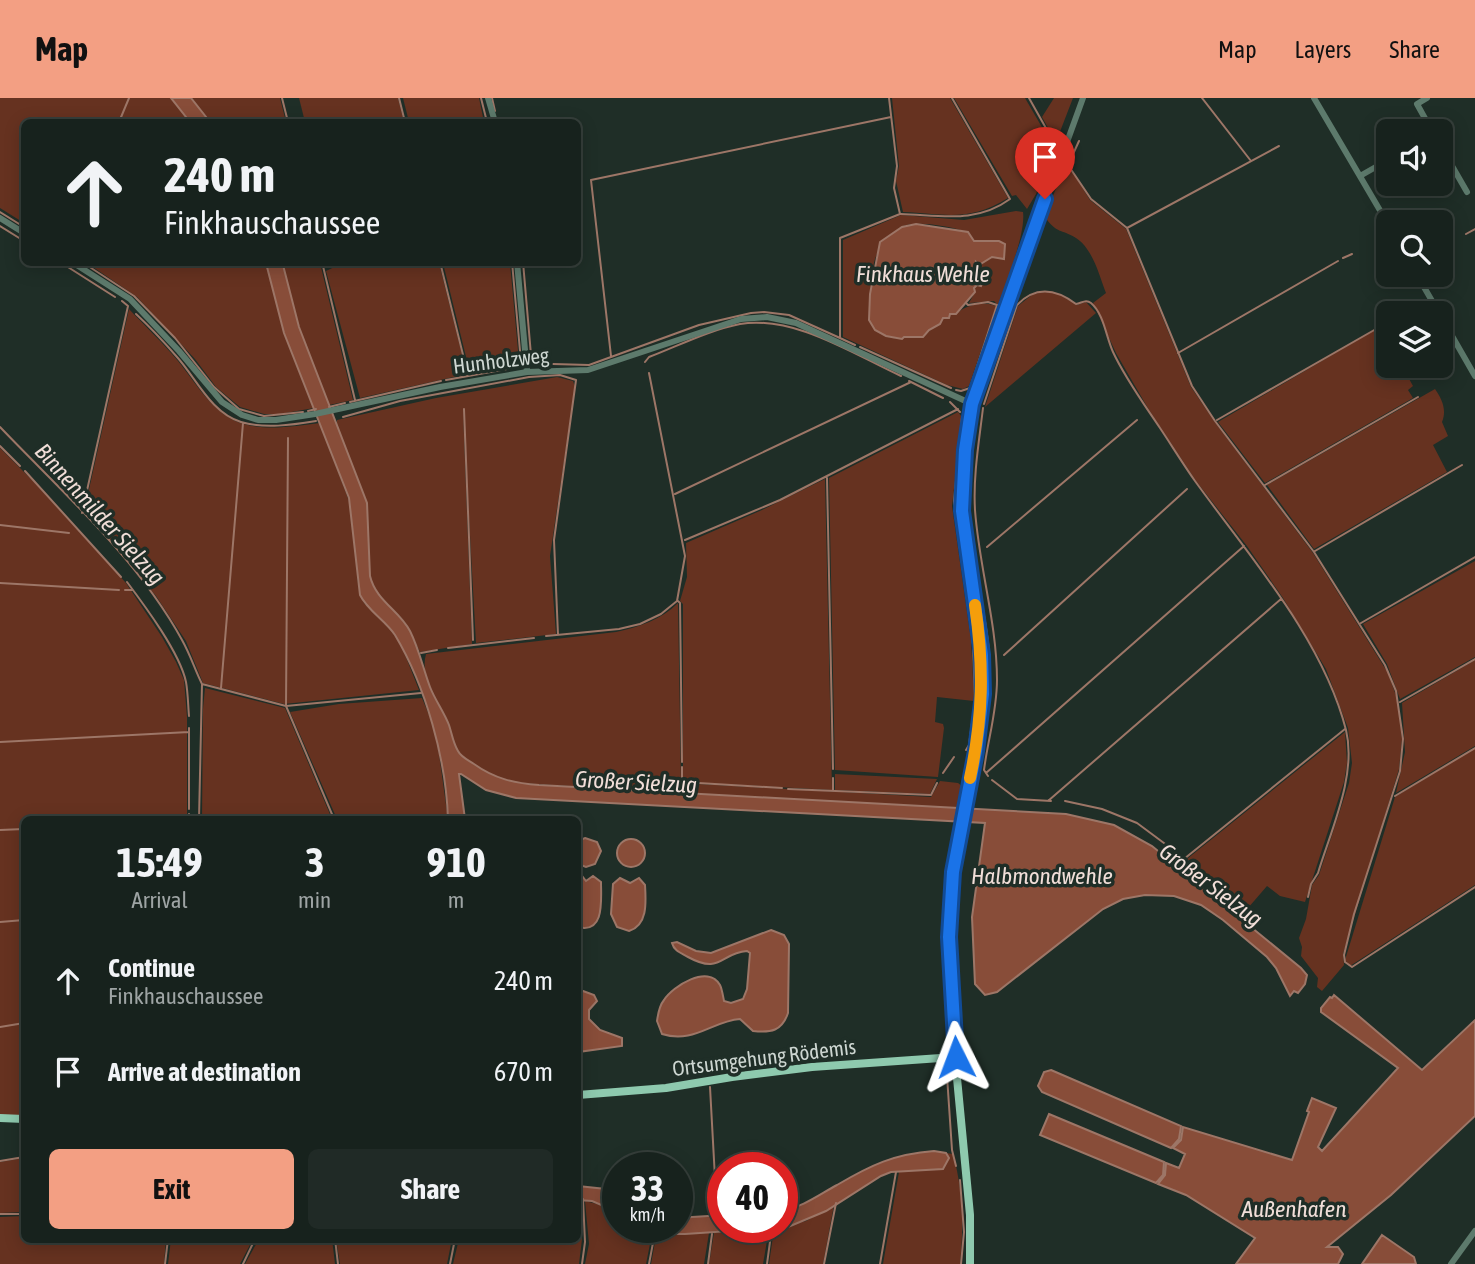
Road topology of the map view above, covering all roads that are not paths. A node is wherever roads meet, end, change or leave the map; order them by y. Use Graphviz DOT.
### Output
graph roads {
  1 [pos="488,98"];
  2 [pos="1083,98"];
  3 [pos="1314,98"];
  4 [pos="1427,98"];
  5 [pos="494,119"];
  6 [pos="1425,119"];
  7 [pos="1376,167"];
  8 [pos="1453,168"];
  9 [pos="1360,176"];
  10 [pos="1467,192"];
  11 [pos="1380,210"];
  12 [pos="0,218"];
  13 [pos="21,231"];
  14 [pos="78,266"];
  15 [pos="517,266"];
  16 [pos="1453,337"];
  17 [pos="527,372"];
  18 [pos="1475,376"];
  19 [pos="972,404"];
  20 [pos="956,1057"];
  21 [pos="581,1095"];
  22 [pos="0,1118"];
  23 [pos="21,1119"];
  24 [pos="1475,1231"];
  25 [pos="970,1264"];
  26 [pos="1451,1264"];
  1 -- 5 [label="street"];
  2 -- 19 [label="street"];
  3 -- 9 [label="street"];
  4 -- 6 [label="street"];
  7 -- 9 [label="street"];
  8 -- 10 [label="street"];
  9 -- 11 [label="street"];
  12 -- 13 [label="street"];
  14 -- 17 [label="street, Hunholzweg"];
  15 -- 17 [label="street"];
  16 -- 18 [label="street"];
  17 -- 19 [label="street, Hunholzweg"];
  19 -- 20 [label="street"];
  20 -- 21 [label="main road, Ortsumgehung Rödemis"];
  20 -- 25 [label="main road"];
  22 -- 23 [label="main road"];
  24 -- 26 [label="street"];
}
